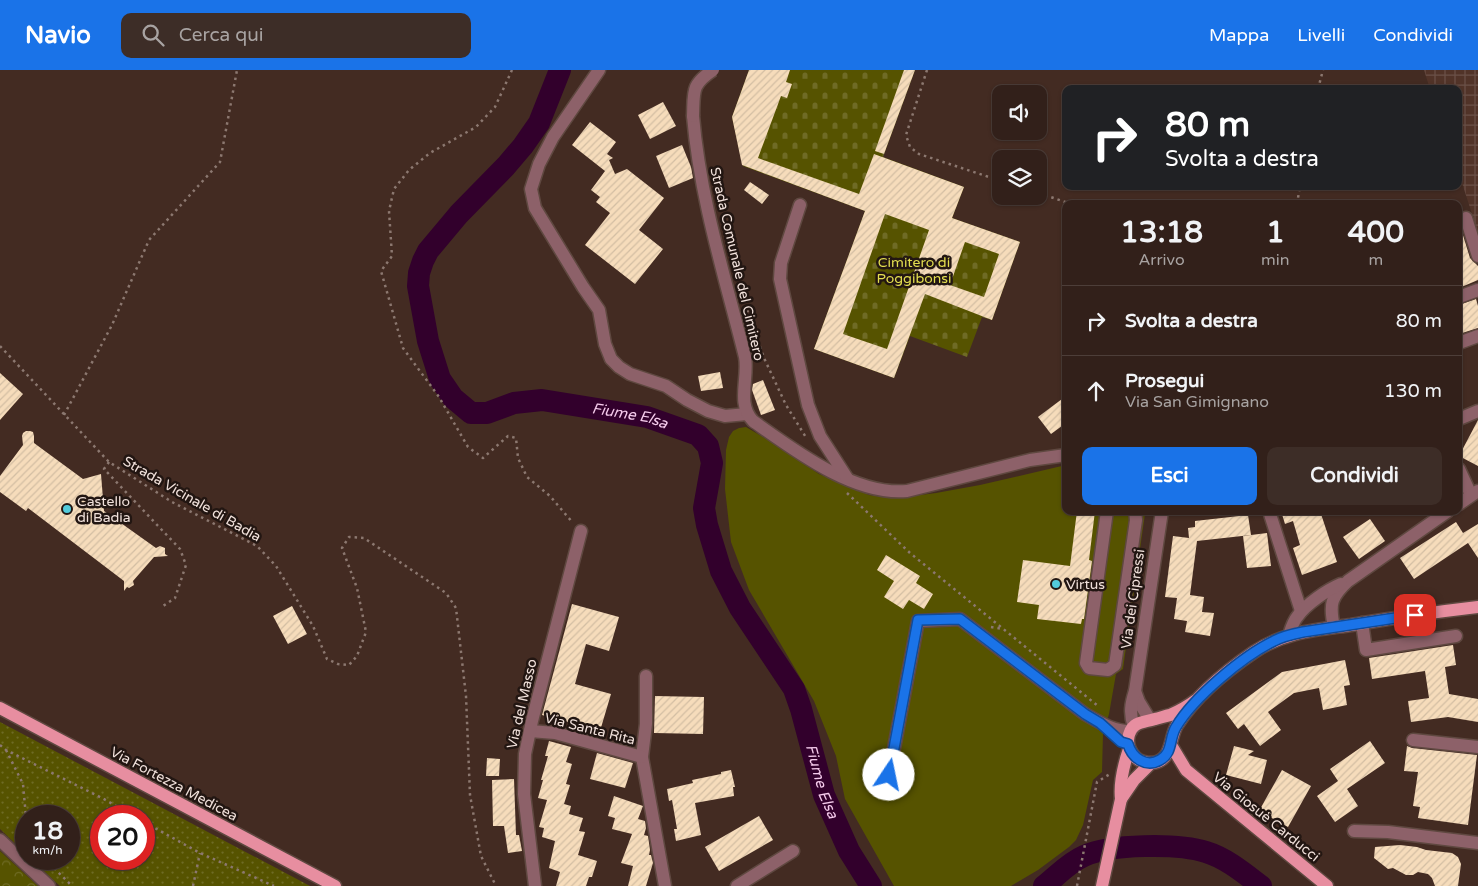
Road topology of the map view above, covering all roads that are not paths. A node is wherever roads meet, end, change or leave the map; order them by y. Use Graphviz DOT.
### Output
graph roads {
  1 [pos="599,70"];
  2 [pos="713,70"];
  3 [pos="800,205"];
  4 [pos="1466,218"];
  5 [pos="1478,256"];
  6 [pos="1478,290"];
  7 [pos="1462,296"];
  8 [pos="1478,336"];
  9 [pos="1462,341"];
  10 [pos="1478,412"];
  11 [pos="747,414"];
  12 [pos="1462,418"];
  13 [pos="1062,455"];
  14 [pos="1462,474"];
  15 [pos="844,483"];
  16 [pos="1475,493"];
  17 [pos="1462,502"];
  18 [pos="1106,515"];
  19 [pos="1135,515"];
  20 [pos="1161,515"];
  21 [pos="1270,515"];
  22 [pos="1442,515"];
  23 [pos="581,531"];
  24 [pos="1348,581"];
  25 [pos="1478,607"];
  26 [pos="1301,611"];
  27 [pos="1362,623"];
  28 [pos="1334,627"];
  29 [pos="1289,635"];
  30 [pos="1456,636"];
  31 [pos="646,676"];
  32 [pos="1135,690"];
  33 [pos="1196,700"];
  34 [pos="0,708"];
  35 [pos="1151,720"];
  36 [pos="530,731"];
  37 [pos="1130,738"];
  38 [pos="1412,740"];
  39 [pos="1171,742"];
  40 [pos="1478,747"];
  41 [pos="642,757"];
  42 [pos="1153,762"];
  43 [pos="1186,770"];
  44 [pos="889,775"];
  45 [pos="1121,799"];
  46 [pos="1354,831"];
  47 [pos="0,840"];
  48 [pos="1478,843"];
  49 [pos="793,851"];
  50 [pos="49,886"];
  51 [pos="335,886"];
  52 [pos="535,886"];
  53 [pos="665,886"];
  54 [pos="737,886"];
  55 [pos="1102,886"];
  56 [pos="1327,886"];
  1 -- 11 [label="street"];
  2 -- 11 [label="street, Strada Comunale del Cimitero, bridge"];
  3 -- 15 [label="street"];
  4 -- 5 [label="street"];
  6 -- 7 [label="street"];
  8 -- 9 [label="street"];
  10 -- 12 [label="street"];
  11 -- 15 [label="street"];
  13 -- 15 [label="street"];
  14 -- 16 [label="street"];
  16 -- 17 [label="street"];
  18 -- 19 [label="street"];
  20 -- 32 [label="street, Via dei Cipressi"];
  21 -- 26 [label="street"];
  22 -- 24 [label="street"];
  23 -- 36 [label="street, Via del Masso"];
  24 -- 26 [label="street"];
  24 -- 28 [label="street"];
  25 -- 27 [label="main road"];
  26 -- 29 [label="street"];
  27 -- 28 [label="main road"];
  27 -- 30 [label="street"];
  28 -- 29 [label="main road"];
  29 -- 33 [label="main road"];
  31 -- 41 [label="street"];
  32 -- 35 [label="street"];
  32 -- 37 [label="street, Via dei Cipressi"];
  33 -- 35 [label="main road"];
  33 -- 39 [label="main road"];
  34 -- 51 [label="main road, Via Fortezza Medicea"];
  35 -- 37 [label="main road"];
  35 -- 39 [label="main road"];
  36 -- 41 [label="street, Via Santa Rita"];
  36 -- 52 [label="street, Via del Masso"];
  37 -- 42 [label="main road"];
  37 -- 44 [label="street"];
  37 -- 45 [label="main road"];
  38 -- 40 [label="street"];
  39 -- 42 [label="main road"];
  39 -- 43 [label="main road, Via Giosuè Carducci"];
  41 -- 53 [label="street"];
  42 -- 43 [label="main road, Via Giosuè Carducci"];
  42 -- 45 [label="main road"];
  43 -- 56 [label="main road, Via Giosuè Carducci"];
  45 -- 55 [label="main road"];
  46 -- 48 [label="street"];
  47 -- 50 [label="street"];
  49 -- 54 [label="street"];
}
